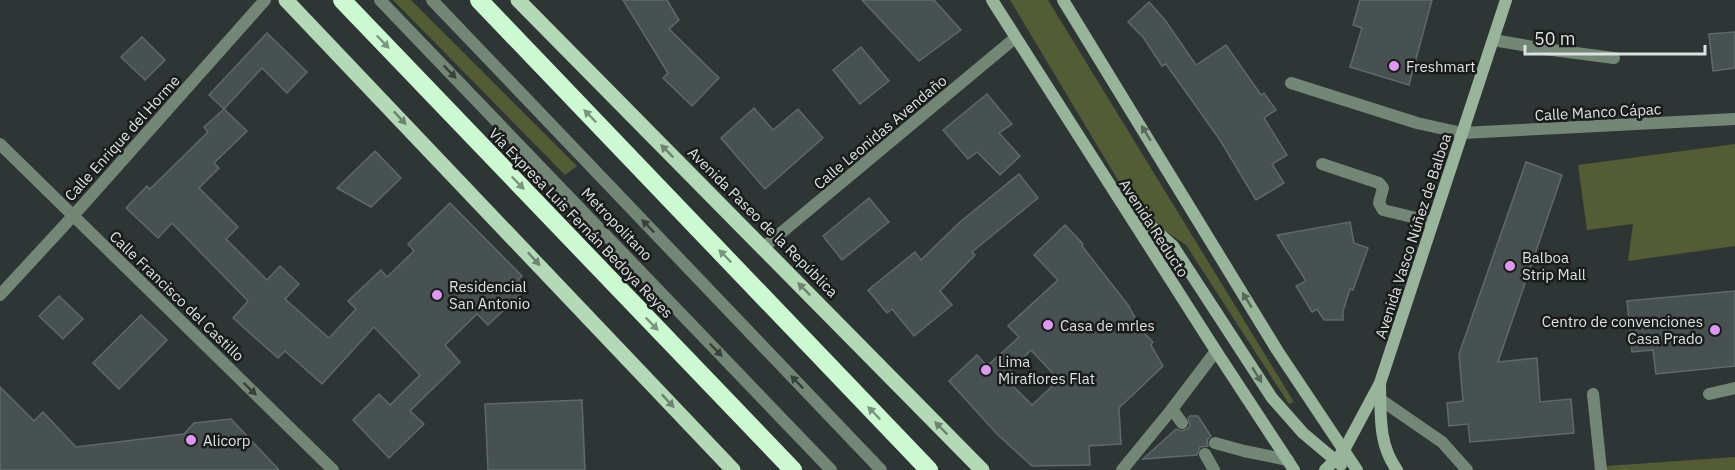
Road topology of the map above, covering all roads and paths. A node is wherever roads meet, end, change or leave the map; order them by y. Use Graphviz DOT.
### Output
graph roads {
  1 [pos="265,0"];
  2 [pos="286,0"];
  3 [pos="342,0"];
  4 [pos="380,0"];
  5 [pos="432,0"];
  6 [pos="479,0"];
  7 [pos="518,0"];
  8 [pos="992,0"];
  9 [pos="1063,0"];
  10 [pos="1506,0"];
  11 [pos="1015,38"];
  12 [pos="1493,40"];
  13 [pos="1614,58"];
  14 [pos="1291,83"];
  15 [pos="1735,119"];
  16 [pos="1462,133"];
  17 [pos="0,144"];
  18 [pos="1322,164"];
  19 [pos="73,216"];
  20 [pos="1131,219"];
  21 [pos="1433,222"];
  22 [pos="763,248"];
  23 [pos="0,295"];
  24 [pos="1216,351"];
  25 [pos="1380,383"];
  26 [pos="1735,388"];
  27 [pos="1593,394"];
  28 [pos="1708,394"];
  29 [pos="1381,400"];
  30 [pos="1172,409"];
  31 [pos="1182,423"];
  32 [pos="1215,443"];
  33 [pos="1205,454"];
  34 [pos="1339,457"];
  35 [pos="1291,465"];
  36 [pos="333,470"];
  37 [pos="733,470"];
  38 [pos="794,470"];
  39 [pos="831,470"];
  40 [pos="881,470"];
  41 [pos="929,470"];
  42 [pos="982,470"];
  43 [pos="1122,470"];
  44 [pos="1214,470"];
  45 [pos="1325,470"];
  46 [pos="1350,470"];
  47 [pos="1357,470"];
  48 [pos="1397,470"];
  49 [pos="1467,470"];
  50 [pos="1601,470"];
  1 -- 19 [label="street, Calle Enrique del Horme"];
  2 -- 37 [label="main road, one-way"];
  3 -- 38 [label="highway, Vía Expresa Luis Fernán Bedoya Reyes, one-way"];
  4 -- 39 [label="street, Metropolitano, one-way"];
  40 -- 5 [label="street, Metropolitano, one-way"];
  41 -- 6 [label="highway, one-way"];
  22 -- 7 [label="main road, Avenida Paseo de la República, one-way"];
  8 -- 11 [label="main road, Avenida Reducto"];
  34 -- 9 [label="main road, one-way"];
  10 -- 12 [label="main road, Avenida Vasco Núñez de Balboa"];
  11 -- 20 [label="main road, Avenida Reducto"];
  11 -- 22 [label="street, Calle Leonidas Avendaño"];
  12 -- 13 [label="street"];
  12 -- 16 [label="main road, Avenida Vasco Núñez de Balboa"];
  14 -- 16 [label="street, Calle Manco Cápac"];
  15 -- 16 [label="street, Calle Manco Cápac"];
  16 -- 21 [label="main road, Avenida Vasco Núñez de Balboa"];
  17 -- 19 [label="street, Calle Francisco del Castillo"];
  18 -- 21 [label="street"];
  19 -- 23 [label="street, Calle Enrique del Horme"];
  19 -- 36 [label="street, Calle Francisco del Castillo, one-way"];
  20 -- 24 [label="main road, Avenida Reducto"];
  20 -- 34 [label="main road, one-way"];
  21 -- 25 [label="main road, Avenida Vasco Núñez de Balboa"];
  42 -- 22 [label="main road, Avenida Paseo de la República, one-way"];
  24 -- 30 [label="street"];
  24 -- 35 [label="main road, Avenida Reducto"];
  25 -- 29 [label="main road"];
  25 -- 34 [label="main road, Avenida Vasco Núñez de Balboa"];
  26 -- 28 [label="street"];
  27 -- 50 [label="street"];
  29 -- 48 [label="main road"];
  29 -- 49 [label="street"];
  30 -- 31 [label="street"];
  30 -- 43 [label="street"];
  32 -- 35 [label="street"];
  33 -- 44 [label="street"];
  34 -- 45 [label="main road, Avenida Vasco Núñez de Balboa"];
  34 -- 46 [label="main road"];
  34 -- 47 [label="main road"];
}
